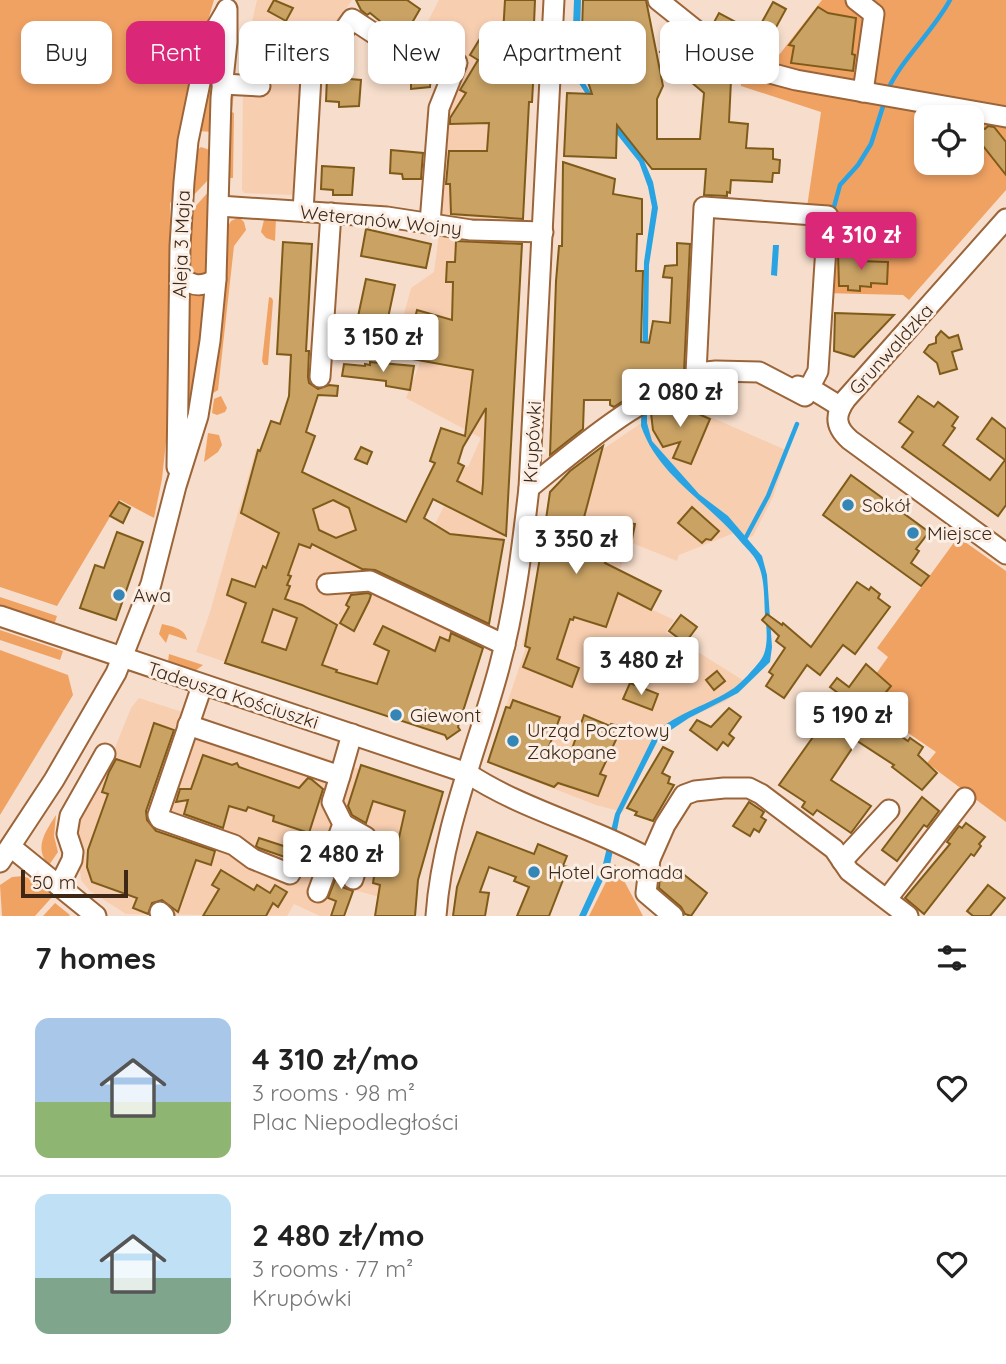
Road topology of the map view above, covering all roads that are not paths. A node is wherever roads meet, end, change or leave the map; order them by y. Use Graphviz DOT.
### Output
graph roads {
  1 [pos="554,0"];
  2 [pos="658,0"];
  3 [pos="856,0"];
  4 [pos="228,4"];
  5 [pos="368,30"];
  6 [pos="225,59"];
  7 [pos="222,84"];
  8 [pos="449,84"];
  9 [pos="260,86"];
  10 [pos="878,95"];
  11 [pos="1006,117"];
  12 [pos="188,141"];
  13 [pos="220,145"];
  14 [pos="219,206"];
  15 [pos="303,211"];
  16 [pos="331,213"];
  17 [pos="1006,219"];
  18 [pos="813,221"];
  19 [pos="430,223"];
  20 [pos="542,232"];
  21 [pos="180,276"];
  22 [pos="216,279"];
  23 [pos="706,376"];
  24 [pos="320,377"];
  25 [pos="809,388"];
  26 [pos="839,413"];
  27 [pos="176,486"];
  28 [pos="529,488"];
  29 [pos="1006,554"];
  30 [pos="327,584"];
  31 [pos="0,616"];
  32 [pos="505,645"];
  33 [pos="123,658"];
  34 [pos="202,686"];
  35 [pos="188,725"];
  36 [pos="352,734"];
  37 [pos="104,754"];
  38 [pos="467,773"];
  39 [pos="340,776"];
  40 [pos="965,798"];
  41 [pos="889,810"];
  42 [pos="343,824"];
  43 [pos="6,855"];
  44 [pos="838,855"];
  45 [pos="650,859"];
  46 [pos="290,874"];
  47 [pos="353,879"];
  48 [pos="59,886"];
  49 [pos="318,892"];
  50 [pos="887,899"];
  51 [pos="96,916"];
  52 [pos="436,916"];
  53 [pos="673,916"];
  54 [pos="908,916"];
  1 -- 20 [label="street, Krupówki"];
  2 -- 10 [label="street"];
  3 -- 10 [label="street"];
  4 -- 6 [label="street, Aleja 3 Maja"];
  4 -- 12 [label="street, Aleja 3 Maja"];
  5 -- 15 [label="street"];
  7 -- 9 [label="street"];
  7 -- 13 [label="street, Aleja 3 Maja"];
  8 -- 19 [label="street"];
  10 -- 11 [label="street"];
  12 -- 13 [label="street"];
  12 -- 21 [label="street, Aleja 3 Maja"];
  13 -- 14 [label="street, Aleja 3 Maja"];
  14 -- 15 [label="street, Weteranów Wojny"];
  14 -- 22 [label="street, Aleja 3 Maja"];
  15 -- 16 [label="street, Weteranów Wojny"];
  16 -- 19 [label="street, Weteranów Wojny"];
  16 -- 24 [label="street"];
  17 -- 26 [label="street, Grunwaldzka"];
  18 -- 23 [label="street"];
  19 -- 20 [label="street, Weteranów Wojny"];
  20 -- 28 [label="street, Krupówki"];
  21 -- 22 [label="street"];
  21 -- 27 [label="street, Aleja 3 Maja"];
  22 -- 27 [label="street, Aleja 3 Maja"];
  23 -- 25 [label="street"];
  23 -- 25 [label="street"];
  23 -- 28 [label="street"];
  25 -- 26 [label="street"];
  26 -- 29 [label="street"];
  27 -- 33 [label="street, Aleja 3 Maja"];
  28 -- 32 [label="street, Krupówki"];
  30 -- 32 [label="street"];
  31 -- 33 [label="street, Tadeusza Kościuszki"];
  32 -- 38 [label="street, Krupówki"];
  33 -- 34 [label="street, Tadeusza Kościuszki"];
  33 -- 43 [label="street, Aleja 3 Maja"];
  34 -- 35 [label="street"];
  34 -- 36 [label="street, Tadeusza Kościuszki"];
  35 -- 39 [label="street"];
  35 -- 46 [label="street"];
  36 -- 38 [label="street, Tadeusza Kościuszki"];
  36 -- 39 [label="street"];
  37 -- 48 [label="street"];
  38 -- 45 [label="street, Tadeusza Kościuszki"];
  38 -- 52 [label="street, Krupówki"];
  39 -- 42 [label="street"];
  40 -- 50 [label="street"];
  41 -- 44 [label="street"];
  42 -- 47 [label="street"];
  42 -- 49 [label="street"];
  43 -- 48 [label="street"];
  44 -- 45 [label="street"];
  44 -- 50 [label="street"];
  45 -- 53 [label="street"];
  48 -- 51 [label="street"];
  50 -- 54 [label="street"];
}
